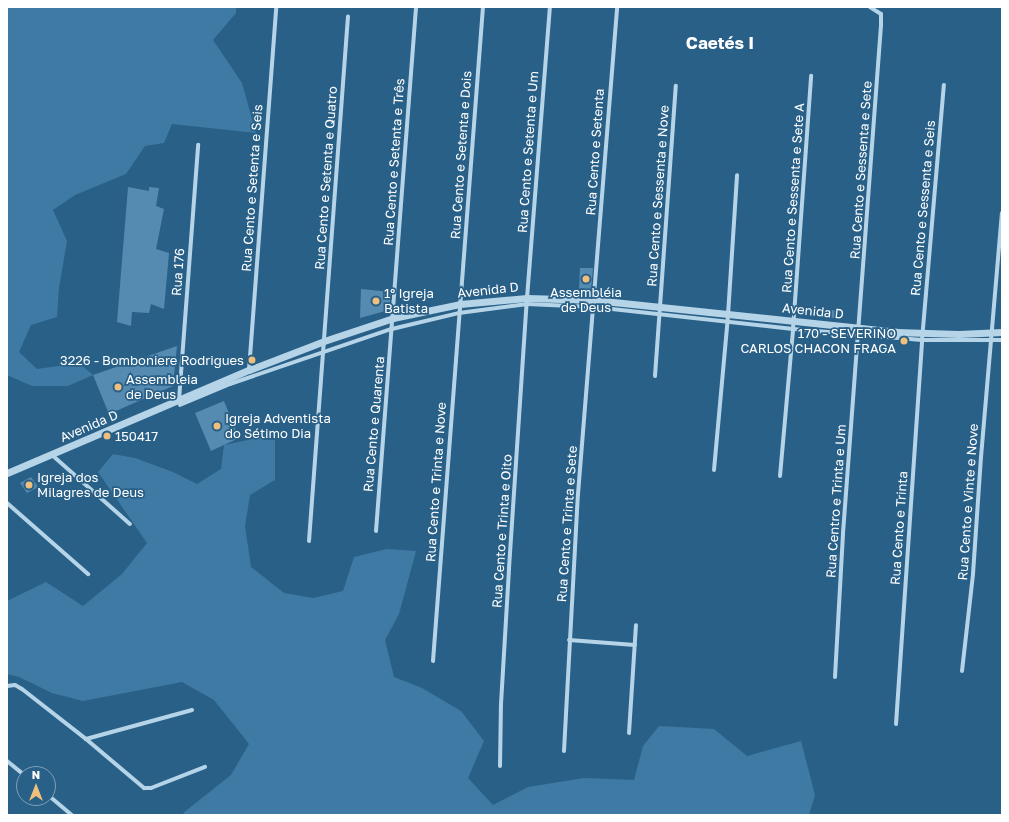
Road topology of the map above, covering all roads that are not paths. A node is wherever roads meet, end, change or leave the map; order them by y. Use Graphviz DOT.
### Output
graph roads {
  1 [pos="276,7"];
  2 [pos="416,7"];
  3 [pos="482,7"];
  4 [pos="550,7"];
  5 [pos="617,7"];
  6 [pos="870,7"];
  7 [pos="348,16"];
  8 [pos="811,76"];
  9 [pos="944,85"];
  10 [pos="676,86"];
  11 [pos="198,146"];
  12 [pos="736,175"];
  13 [pos="1002,213"];
  14 [pos="527,301"];
  15 [pos="594,303"];
  16 [pos="460,304"];
  17 [pos="659,310"];
  18 [pos="459,313"];
  19 [pos="393,318"];
  20 [pos="728,318"];
  21 [pos="794,320"];
  22 [pos="392,329"];
  23 [pos="793,329"];
  24 [pos="859,331"];
  25 [pos="1002,332"];
  26 [pos="922,337"];
  27 [pos="991,337"];
  28 [pos="1002,340"];
  29 [pos="324,341"];
  30 [pos="323,352"];
  31 [pos="249,370"];
  32 [pos="655,376"];
  33 [pos="179,403"];
  34 [pos="52,455"];
  35 [pos="714,470"];
  36 [pos="7,473"];
  37 [pos="780,476"];
  38 [pos="7,503"];
  39 [pos="130,524"];
  40 [pos="376,531"];
  41 [pos="309,541"];
  42 [pos="88,574"];
  43 [pos="636,625"];
  44 [pos="569,640"];
  45 [pos="635,645"];
  46 [pos="432,661"];
  47 [pos="962,671"];
  48 [pos="835,677"];
  49 [pos="7,686"];
  50 [pos="192,710"];
  51 [pos="896,724"];
  52 [pos="629,733"];
  53 [pos="86,739"];
  54 [pos="564,751"];
  55 [pos="7,761"];
  56 [pos="500,766"];
  57 [pos="205,767"];
  58 [pos="16,768"];
  59 [pos="56,802"];
  60 [pos="72,815"];
  1 -- 31 [label="street, Rua Cento e Setenta e Seis"];
  2 -- 19 [label="street, Rua Cento e Setenta e Três"];
  3 -- 16 [label="street, Rua Cento e Setenta e Dois"];
  4 -- 14 [label="street, Rua Cento e Setenta e Um"];
  5 -- 15 [label="street, Rua Cento e Setenta"];
  6 -- 24 [label="street, Rua Cento e Sessenta e Sete"];
  7 -- 29 [label="street, Rua Cento e Setenta e Quatro"];
  8 -- 21 [label="street, Rua Cento e Sessenta e Sete A"];
  9 -- 26 [label="street, Rua Cento e Sessenta e Seis"];
  10 -- 17 [label="street, Rua Cento e Sessenta e Nove"];
  11 -- 33 [label="street, Rua 176"];
  12 -- 20 [label="street"];
  13 -- 27 [label="street, Rua Cento e Vinte e Nove"];
  14 -- 15 [label="street, Avenida D"];
  14 -- 16 [label="street, Avenida D"];
  14 -- 18 [label="street, Avenida D"];
  14 -- 56 [label="street, Rua Cento e Trinta e Oito"];
  15 -- 17 [label="street, Avenida D"];
  15 -- 44 [label="street, Rua Cento e Trinta e Sete"];
  16 -- 18 [label="street, Rua Cento e Trinta e Nove"];
  16 -- 19 [label="street, Avenida D"];
  17 -- 20 [label="street, Avenida D"];
  17 -- 32 [label="street, Rua Cento e Sessenta e Nove"];
  18 -- 22 [label="street, Avenida D"];
  18 -- 46 [label="street, Rua Cento e Trinta e Nove"];
  19 -- 22 [label="street, Rua Cento e Quarenta"];
  19 -- 29 [label="street, Avenida D"];
  20 -- 21 [label="street, Avenida D"];
  20 -- 23 [label="street, Avenida D"];
  20 -- 35 [label="street"];
  21 -- 23 [label="street, Rua Cento e Sessenta e Sete A"];
  21 -- 24 [label="street, Avenida D"];
  22 -- 30 [label="street, Avenida D"];
  22 -- 40 [label="street, Rua Cento e Quarenta"];
  23 -- 24 [label="street, Avenida D"];
  23 -- 37 [label="street, Rua Cento e Sessenta e Sete A"];
  24 -- 26 [label="street, Avenida D"];
  24 -- 48 [label="street, Rua Centro e Trinta e Um"];
  25 -- 27 [label="street, Avenida D"];
  26 -- 27 [label="street, Avenida D"];
  26 -- 51 [label="street, Rua Cento e Trinta"];
  27 -- 28 [label="street, Avenida D"];
  27 -- 47 [label="street, Rua Cento e Vinte e Nove"];
  29 -- 30 [label="street, Rua Cento e Setenta e Quatro"];
  29 -- 31 [label="street, Avenida D"];
  30 -- 33 [label="street, Avenida D"];
  30 -- 41 [label="street, Rua Cento e Setenta e Quatro"];
  31 -- 33 [label="street, Avenida D"];
  33 -- 34 [label="street, Avenida D"];
  34 -- 36 [label="street, Avenida D"];
  34 -- 39 [label="street"];
  38 -- 42 [label="street"];
  43 -- 45 [label="street"];
  44 -- 45 [label="street"];
  44 -- 54 [label="street, Rua Cento e Trinta e Sete"];
  45 -- 52 [label="street"];
  49 -- 53 [label="street"];
  50 -- 53 [label="street"];
  53 -- 57 [label="street"];
  55 -- 58 [label="street"];
  59 -- 60 [label="street"];
}
